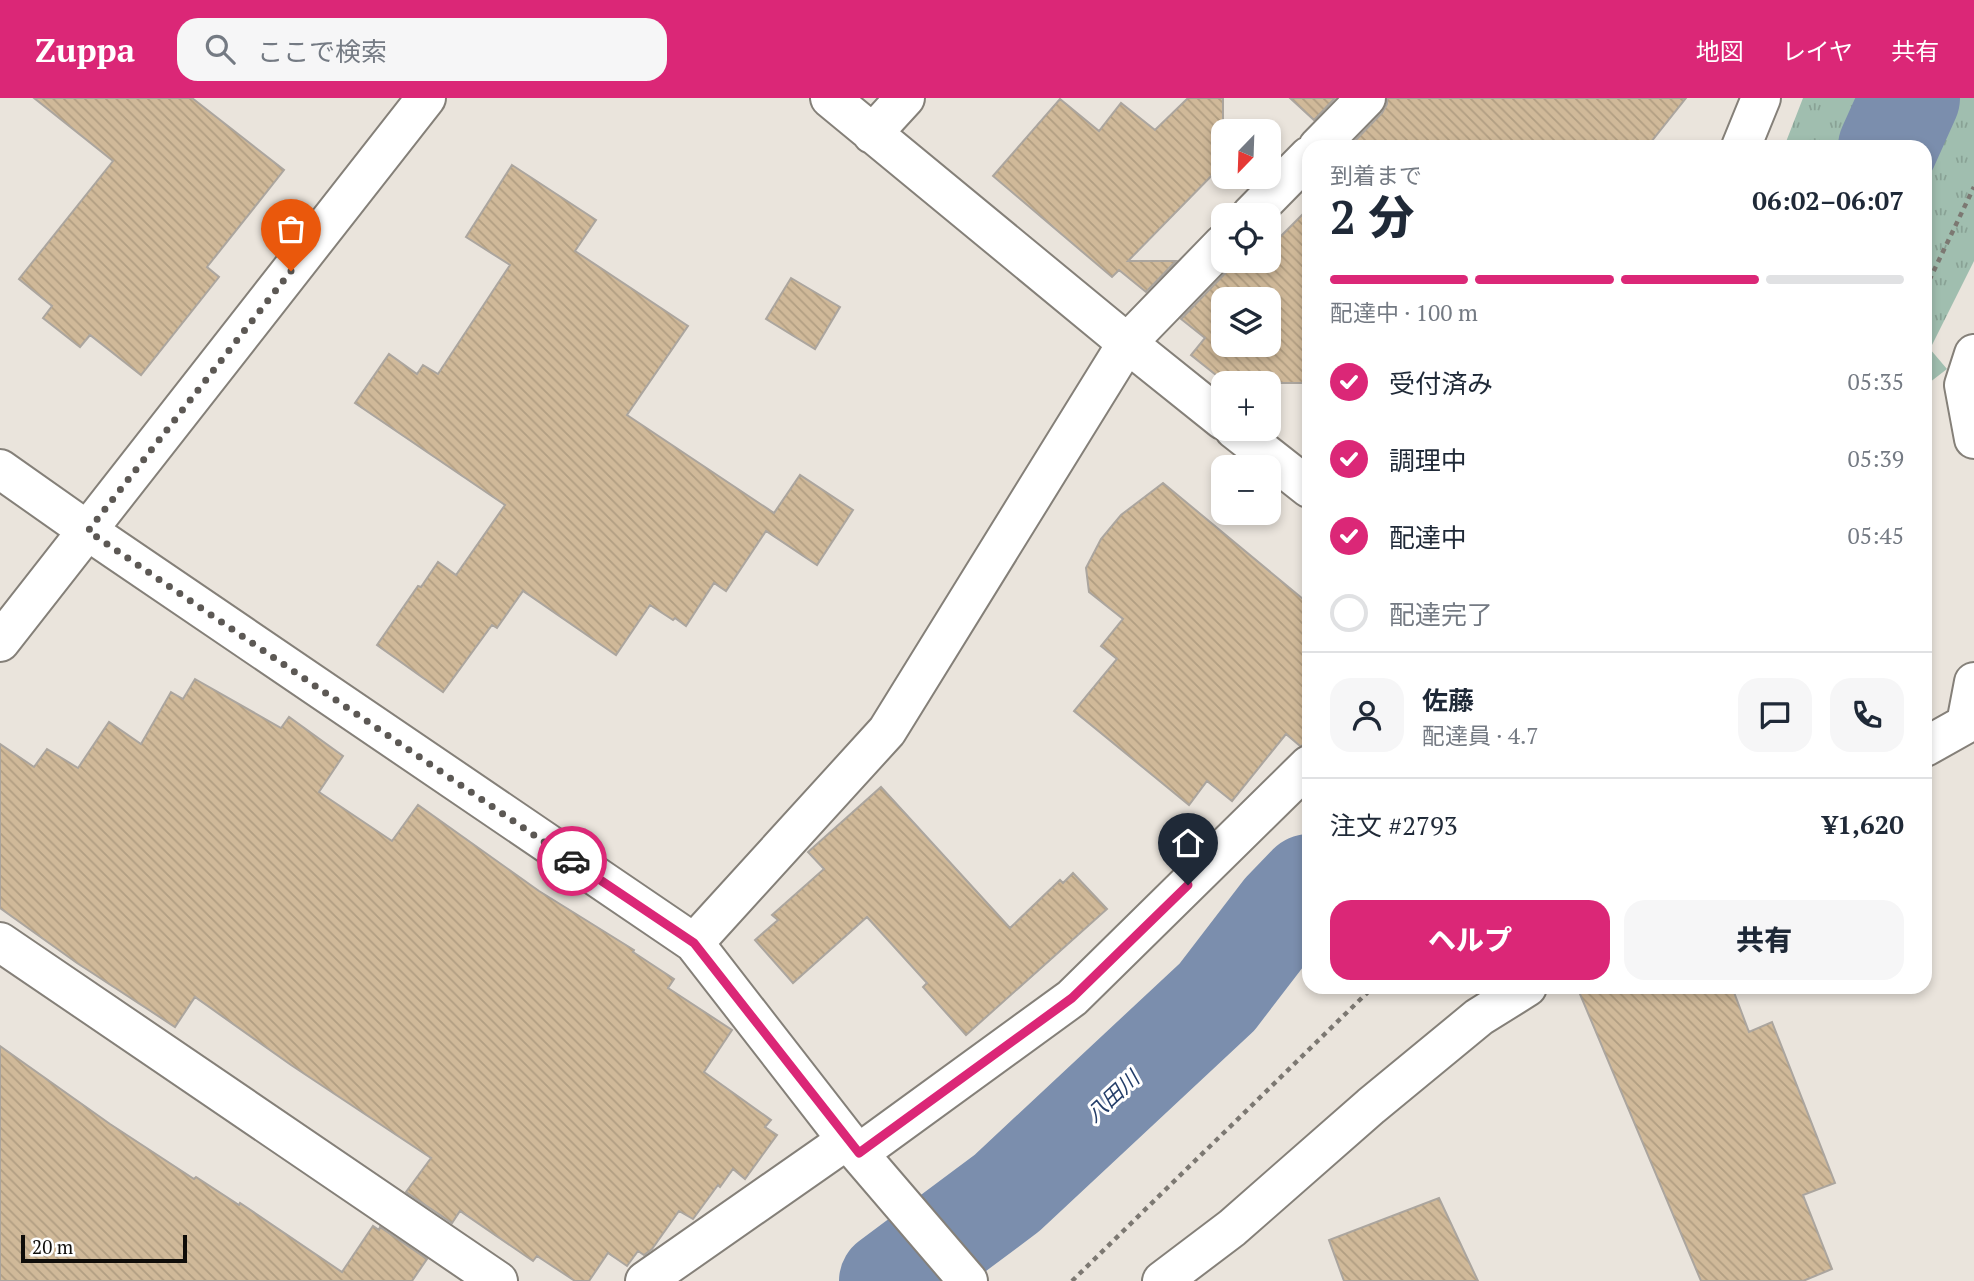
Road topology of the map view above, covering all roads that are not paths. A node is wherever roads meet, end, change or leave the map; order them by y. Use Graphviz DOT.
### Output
graph roads {
  1 [pos="426,98"];
  2 [pos="830,98"];
  3 [pos="905,98"];
  4 [pos="1366,98"];
  5 [pos="1760,98"];
  6 [pos="872,134"];
  7 [pos="1325,140"];
  8 [pos="1744,140"];
  9 [pos="1302,163"];
  10 [pos="1263,203"];
  11 [pos="1211,256"];
  12 [pos="1127,343"];
  13 [pos="1974,354"];
  14 [pos="1211,410"];
  15 [pos="1974,439"];
  16 [pos="1249,441"];
  17 [pos="0,469"];
  18 [pos="1302,482"];
  19 [pos="88,531"];
  20 [pos="0,642"];
  21 [pos="1974,682"];
  22 [pos="1970,725"];
  23 [pos="1932,744"];
  24 [pos="1302,772"];
  25 [pos="0,942"];
  26 [pos="694,943"];
  27 [pos="1516,994"];
  28 [pos="860,1154"];
  29 [pos="498,1281"];
  30 [pos="645,1281"];
  31 [pos="968,1281"];
  32 [pos="1162,1281"];
  1 -- 19 [label="street"];
  2 -- 6 [label="street"];
  3 -- 6 [label="street"];
  4 -- 7 [label="street"];
  5 -- 8 [label="street"];
  6 -- 12 [label="street"];
  9 -- 10 [label="street"];
  11 -- 12 [label="street"];
  12 -- 14 [label="street"];
  12 -- 26 [label="street"];
  13 -- 15 [label="street"];
  16 -- 18 [label="street"];
  17 -- 19 [label="street"];
  19 -- 20 [label="street"];
  19 -- 26 [label="street"];
  21 -- 22 [label="street"];
  22 -- 23 [label="street"];
  24 -- 28 [label="street"];
  25 -- 29 [label="street"];
  26 -- 28 [label="street"];
  27 -- 32 [label="street"];
  28 -- 30 [label="street"];
  28 -- 31 [label="street"];
}
